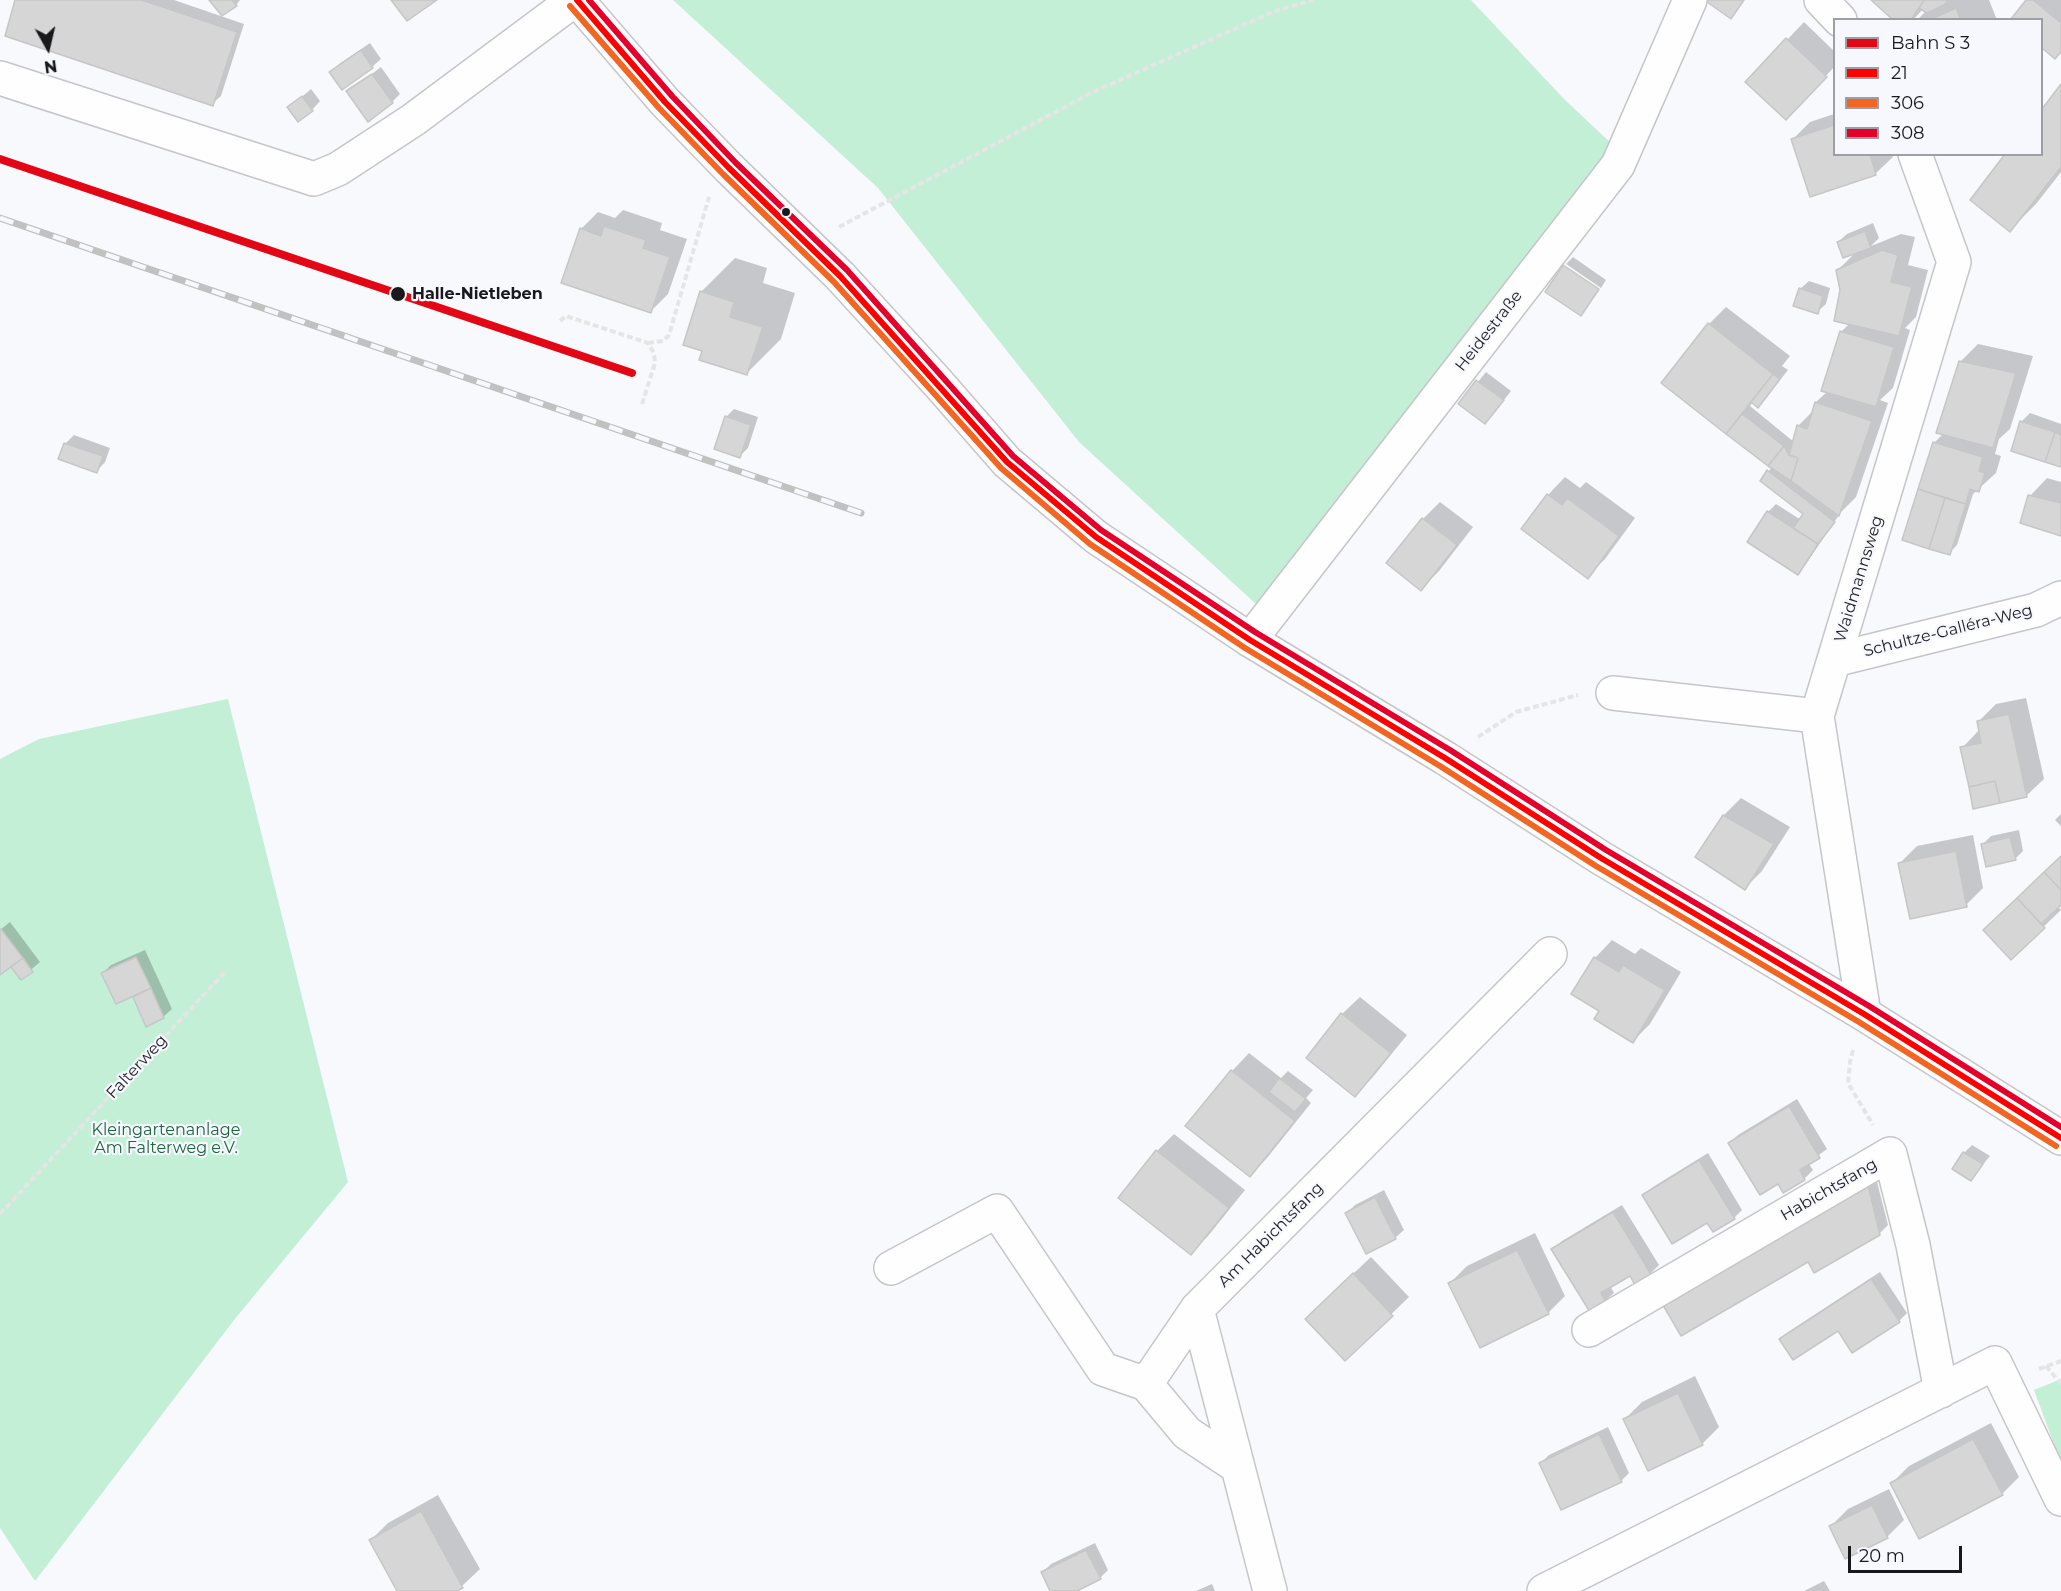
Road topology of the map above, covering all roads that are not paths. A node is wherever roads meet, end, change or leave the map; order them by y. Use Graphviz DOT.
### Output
graph roads {
  1 [pos="576,0"];
  2 [pos="1690,0"];
  3 [pos="1821,0"];
  4 [pos="1838,18"];
  5 [pos="0,78"];
  6 [pos="1916,156"];
  7 [pos="2061,598"];
  8 [pos="1250,640"];
  9 [pos="1834,660"];
  10 [pos="1613,693"];
  11 [pos="1817,716"];
  12 [pos="1550,954"];
  13 [pos="1864,1014"];
  14 [pos="2061,1138"];
  15 [pos="891,1268"];
  16 [pos="1197,1309"];
  17 [pos="1589,1330"];
  18 [pos="1146,1384"];
  19 [pos="1941,1391"];
  20 [pos="1238,1467"];
  21 [pos="2061,1499"];
  22 [pos="1270,1591"];
  23 [pos="1544,1591"];
  1 -- 5 [label="street"];
  1 -- 8 [label="street"];
  2 -- 8 [label="street, Heidestraße"];
  3 -- 4 [label="street"];
  6 -- 9 [label="street, Waidmannsweg"];
  7 -- 9 [label="street, Schultze-Galléra-Weg"];
  8 -- 13 [label="street"];
  9 -- 11 [label="street, Waidmannsweg"];
  10 -- 11 [label="street"];
  11 -- 13 [label="street, Waidmannsweg"];
  12 -- 16 [label="street, Am Habichtsfang"];
  13 -- 14 [label="street"];
  15 -- 18 [label="street"];
  16 -- 18 [label="street, Am Habichtsfang"];
  16 -- 20 [label="street"];
  17 -- 19 [label="street, Habichtsfang"];
  18 -- 20 [label="street"];
  19 -- 21 [label="street"];
  19 -- 23 [label="street"];
  20 -- 22 [label="street"];
}
